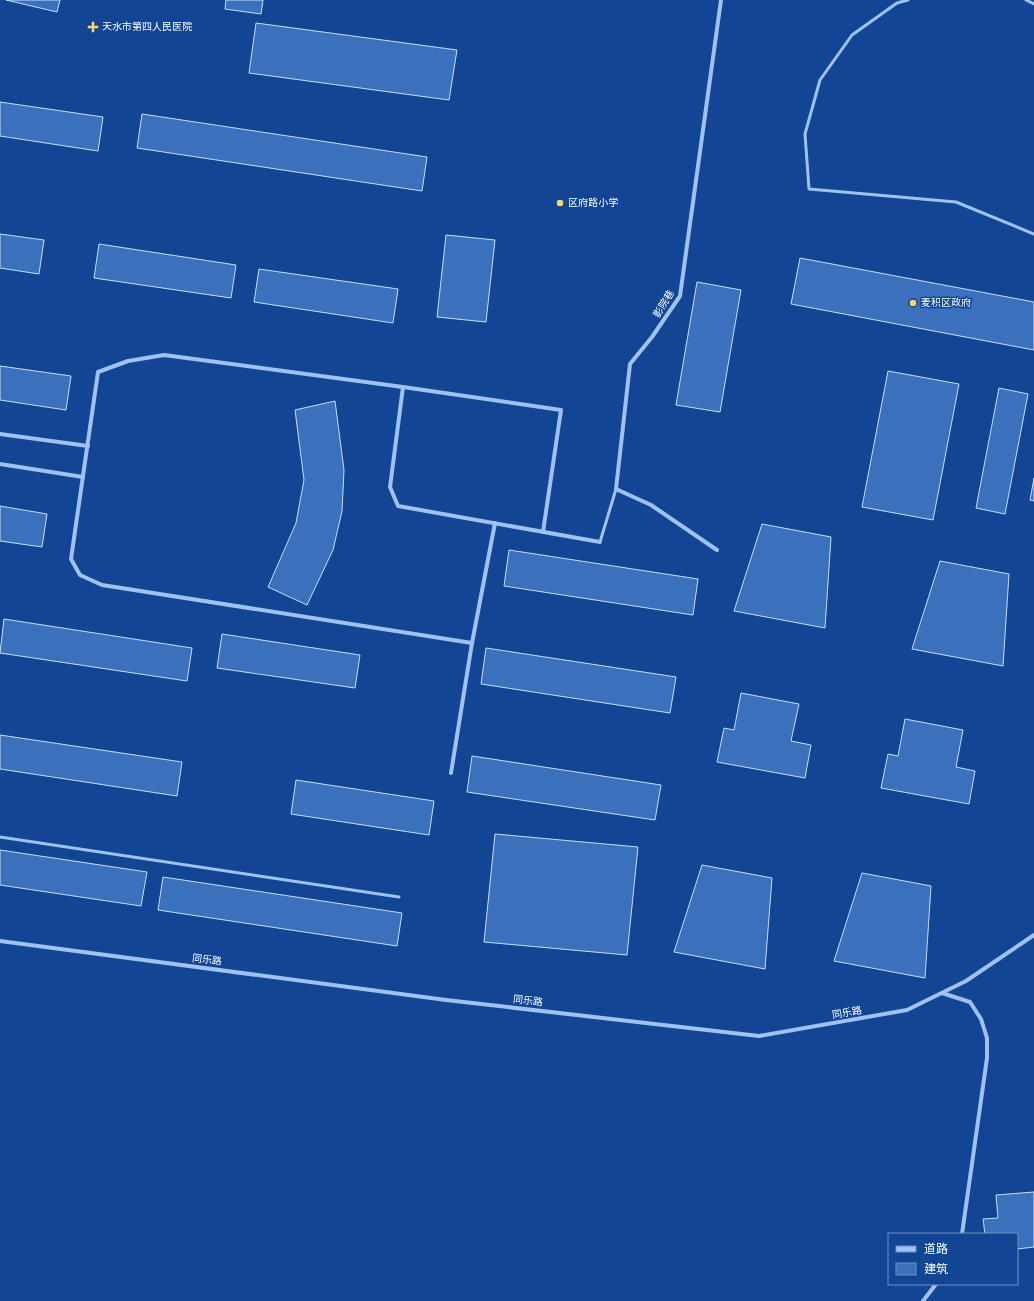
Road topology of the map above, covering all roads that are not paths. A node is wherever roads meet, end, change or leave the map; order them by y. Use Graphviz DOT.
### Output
graph roads {
  1 [pos="721,0"];
  2 [pos="908,0"];
  3 [pos="1026,0"];
  4 [pos="1034,4"];
  5 [pos="1034,234"];
  6 [pos="403,387"];
  7 [pos="0,434"];
  8 [pos="88,446"];
  9 [pos="0,464"];
  10 [pos="83,477"];
  11 [pos="616,489"];
  12 [pos="495,523"];
  13 [pos="543,532"];
  14 [pos="600,542"];
  15 [pos="717,550"];
  16 [pos="472,643"];
  17 [pos="451,773"];
  18 [pos="0,838"];
  19 [pos="399,897"];
  20 [pos="1034,935"];
  21 [pos="0,941"];
  22 [pos="942,993"];
  23 [pos="962,1233"];
  24 [pos="935,1285"];
  25 [pos="923,1301"];
  1 -- 11 [label="street, 影院巷"];
  2 -- 5 [label="lane"];
  3 -- 4 [label="lane"];
  6 -- 8 [label="street"];
  6 -- 12 [label="street"];
  6 -- 13 [label="street"];
  7 -- 8 [label="street"];
  8 -- 10 [label="street"];
  9 -- 10 [label="street"];
  10 -- 16 [label="street"];
  11 -- 14 [label="lane"];
  11 -- 15 [label="street"];
  12 -- 13 [label="street"];
  12 -- 16 [label="street"];
  13 -- 14 [label="street"];
  16 -- 17 [label="street"];
  18 -- 19 [label="lane"];
  20 -- 22 [label="street, 同乐路"];
  21 -- 22 [label="street, 同乐路"];
  22 -- 23 [label="street"];
  24 -- 25 [label="street"];
}
